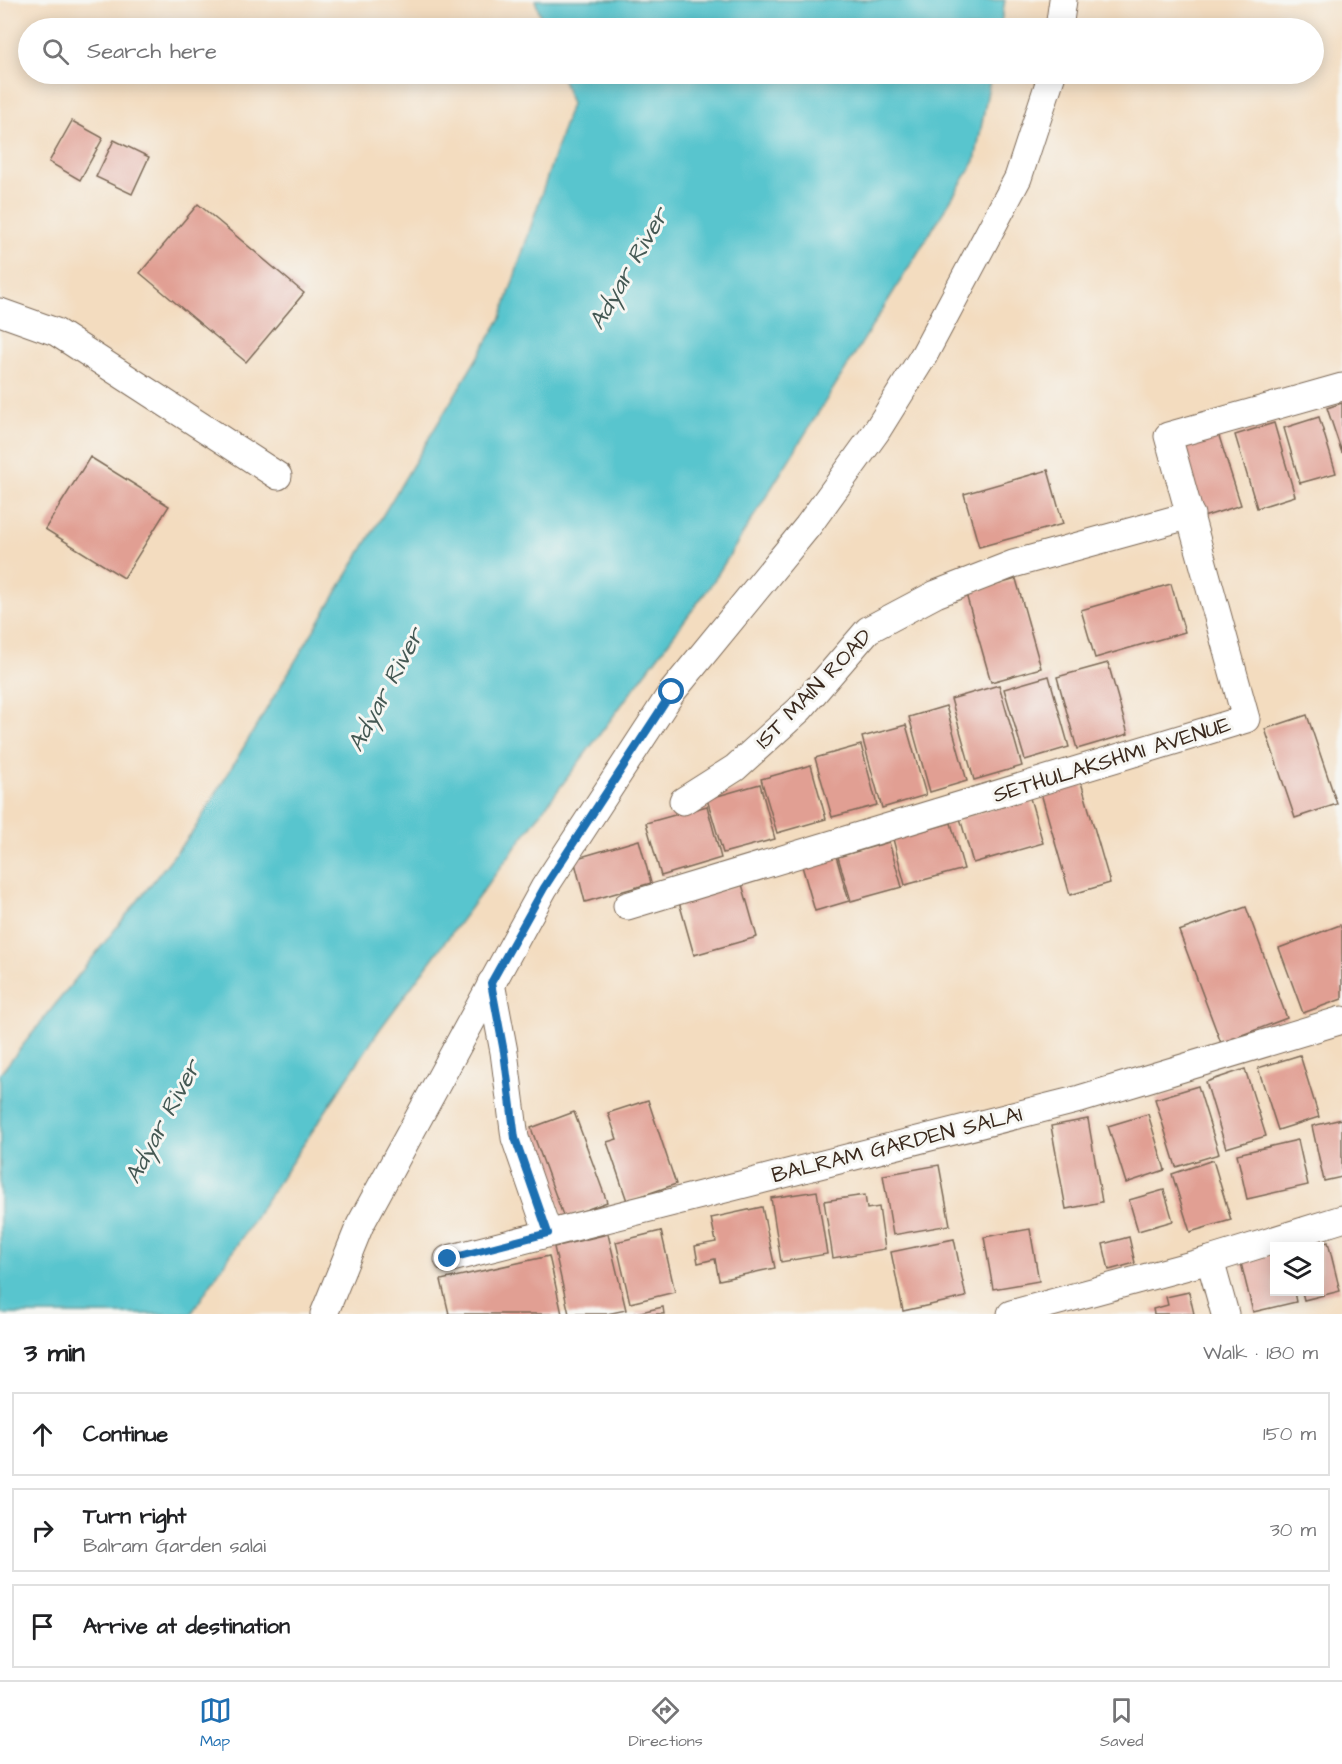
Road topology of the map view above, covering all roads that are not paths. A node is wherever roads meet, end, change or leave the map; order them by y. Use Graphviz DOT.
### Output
graph roads {
  1 [pos="1063,0"];
  2 [pos="1060,18"];
  3 [pos="1049,84"];
  4 [pos="0,312"];
  5 [pos="1342,387"];
  6 [pos="278,476"];
  7 [pos="1191,515"];
  8 [pos="683,801"];
  9 [pos="627,906"];
  10 [pos="491,983"];
  11 [pos="1342,1020"];
  12 [pos="1342,1219"];
  13 [pos="548,1233"];
  14 [pos="448,1259"];
  15 [pos="1210,1260"];
  16 [pos="324,1314"];
  17 [pos="1011,1314"];
  18 [pos="1225,1314"];
  1 -- 2 [label="street"];
  3 -- 10 [label="street"];
  4 -- 6 [label="street"];
  5 -- 7 [label="street, SETHULAKSHMI AVENUE"];
  7 -- 8 [label="street, 1ST MAIN ROAD"];
  7 -- 9 [label="street, SETHULAKSHMI AVENUE"];
  10 -- 13 [label="street"];
  10 -- 16 [label="street"];
  11 -- 13 [label="street, BALRAM GARDEN SALAI"];
  12 -- 15 [label="street"];
  13 -- 14 [label="street, BALRAM GARDEN SALAI"];
  15 -- 17 [label="street"];
  15 -- 18 [label="street"];
}
